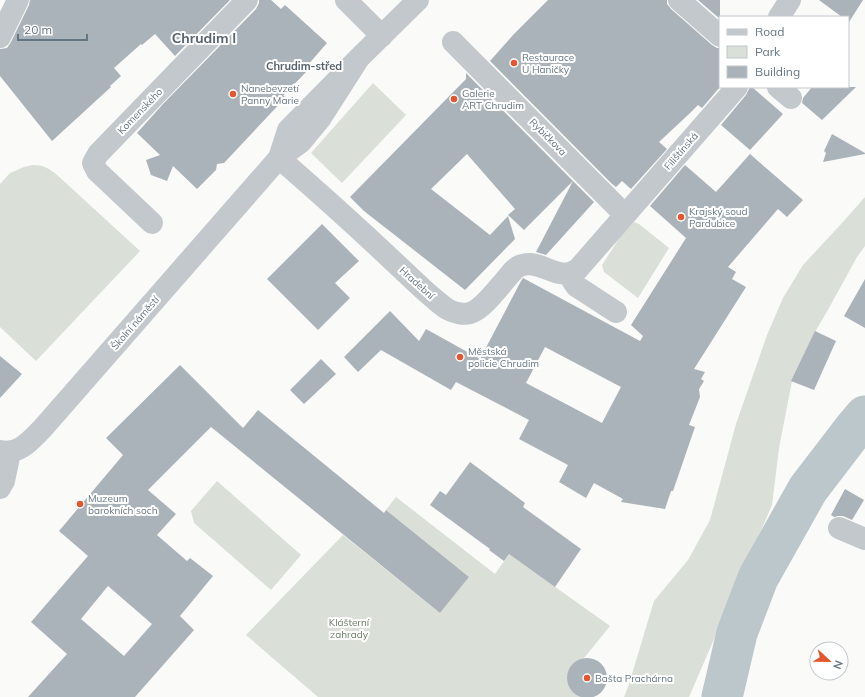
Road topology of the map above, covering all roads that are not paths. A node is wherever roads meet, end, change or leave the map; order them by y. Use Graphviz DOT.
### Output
graph roads {
  1 [pos="18,0"];
  2 [pos="247,0"];
  3 [pos="346,0"];
  4 [pos="418,0"];
  5 [pos="679,0"];
  6 [pos="790,0"];
  7 [pos="780,16"];
  8 [pos="719,35"];
  9 [pos="382,36"];
  10 [pos="0,37"];
  11 [pos="452,42"];
  12 [pos="736,88"];
  13 [pos="279,158"];
  14 [pos="626,214"];
  15 [pos="152,223"];
  16 [pos="570,273"];
  17 [pos="616,312"];
  18 [pos="5,452"];
  19 [pos="0,488"];
  20 [pos="838,528"];
  21 [pos="865,539"];
  1 -- 10 [label="street"];
  2 -- 15 [label="street, Komenského"];
  3 -- 9 [label="street"];
  4 -- 9 [label="street, Školní náměstí"];
  5 -- 8 [label="street"];
  6 -- 7 [label="street"];
  9 -- 13 [label="street, Školní náměstí"];
  11 -- 14 [label="street, Rybičkova"];
  12 -- 14 [label="street, Filištínská"];
  13 -- 16 [label="street, Hradební"];
  13 -- 18 [label="street, Školní náměstí"];
  14 -- 16 [label="street, Filištínská"];
  16 -- 17 [label="street"];
  18 -- 19 [label="street, Školní náměstí"];
  20 -- 21 [label="street"];
}
